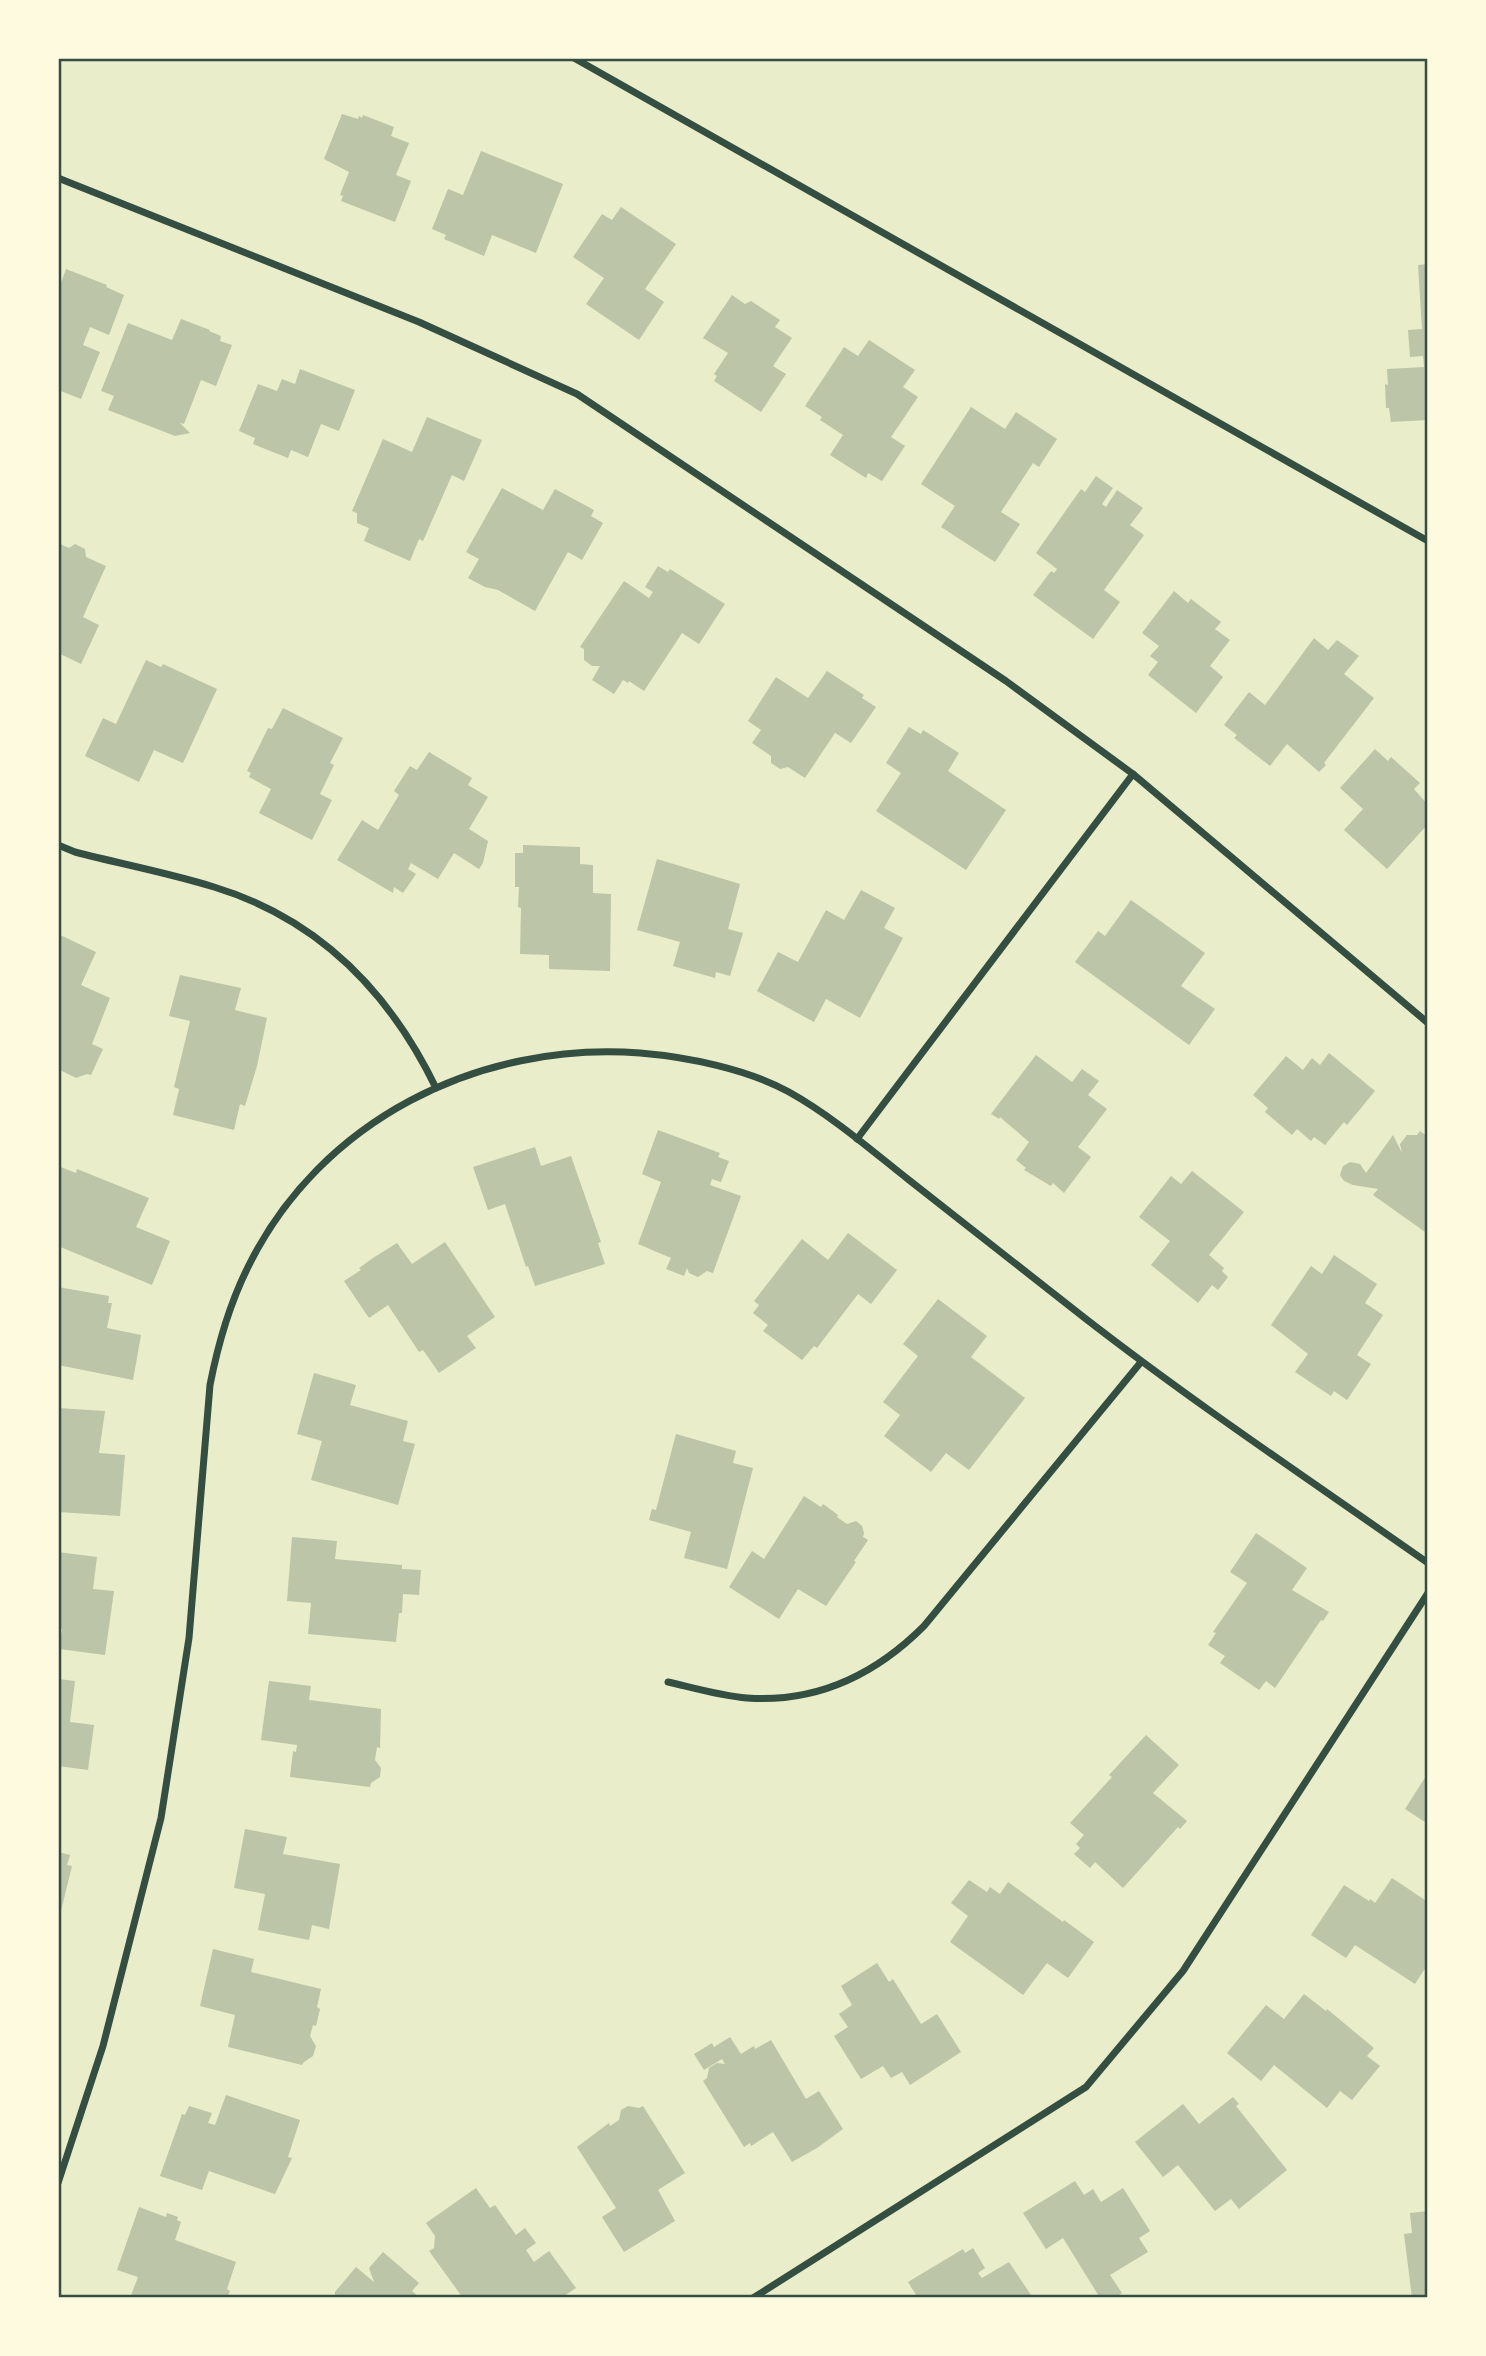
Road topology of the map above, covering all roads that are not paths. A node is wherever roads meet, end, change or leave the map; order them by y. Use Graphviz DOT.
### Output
graph roads {
  1 [pos="574,58"];
  2 [pos="58,178"];
  3 [pos="1428,541"];
  4 [pos="1133,774"];
  5 [pos="58,845"];
  6 [pos="1428,1023"];
  7 [pos="436,1088"];
  8 [pos="857,1139"];
  9 [pos="1141,1362"];
  10 [pos="1428,1563"];
  11 [pos="1428,1593"];
  12 [pos="668,1682"];
  13 [pos="58,2183"];
  14 [pos="753,2298"];
  1 -- 3 [label="street"];
  2 -- 4 [label="street"];
  4 -- 6 [label="street"];
  4 -- 8 [label="street"];
  5 -- 7 [label="street"];
  7 -- 8 [label="street"];
  7 -- 13 [label="street"];
  8 -- 9 [label="street"];
  9 -- 10 [label="street"];
  9 -- 12 [label="street"];
  11 -- 14 [label="street"];
}
